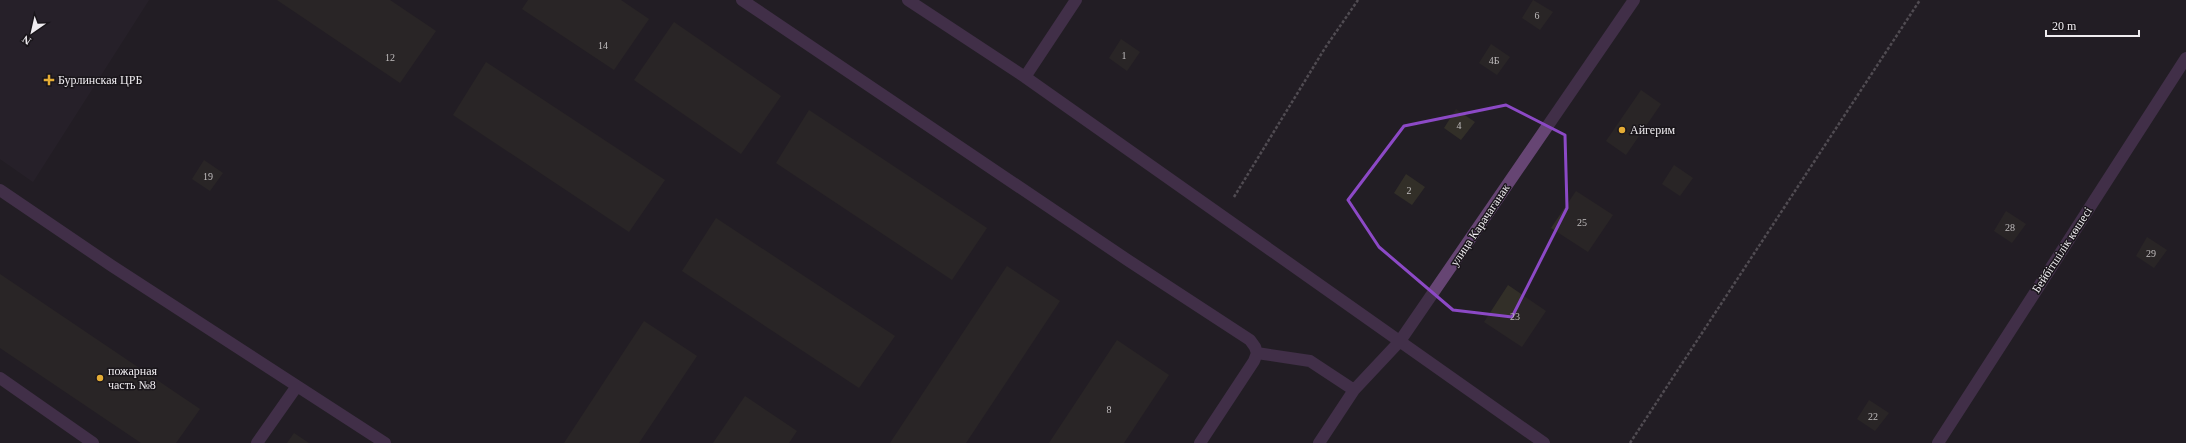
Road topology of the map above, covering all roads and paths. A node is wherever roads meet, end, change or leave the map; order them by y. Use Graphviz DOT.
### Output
graph roads {
  1 [pos="742,0"];
  2 [pos="908,0"];
  3 [pos="1076,0"];
  4 [pos="1358,0"];
  5 [pos="1634,0"];
  6 [pos="1920,0"];
  7 [pos="2186,58"];
  8 [pos="1025,77"];
  9 [pos="0,190"];
  10 [pos="1222,216"];
  11 [pos="1400,341"];
  12 [pos="1257,353"];
  13 [pos="0,378"];
  14 [pos="297,386"];
  15 [pos="1354,390"];
  16 [pos="93,443"];
  17 [pos="257,443"];
  18 [pos="385,443"];
  19 [pos="1200,443"];
  20 [pos="1319,443"];
  21 [pos="1544,443"];
  22 [pos="1630,443"];
  23 [pos="1938,443"];
  1 -- 12 [label="street"];
  2 -- 8 [label="street"];
  3 -- 8 [label="street"];
  4 -- 10 [label="path"];
  5 -- 11 [label="street, улица Карачаганак"];
  6 -- 22 [label="path"];
  7 -- 23 [label="street, Бейбітшілік көшесі"];
  8 -- 10 [label="street"];
  9 -- 14 [label="street"];
  10 -- 11 [label="street"];
  11 -- 15 [label="street, улица Карачаганак"];
  11 -- 21 [label="street"];
  12 -- 15 [label="street"];
  12 -- 19 [label="street"];
  13 -- 16 [label="street"];
  14 -- 17 [label="street"];
  14 -- 18 [label="street"];
  15 -- 20 [label="street, улица Карачаганак"];
}
